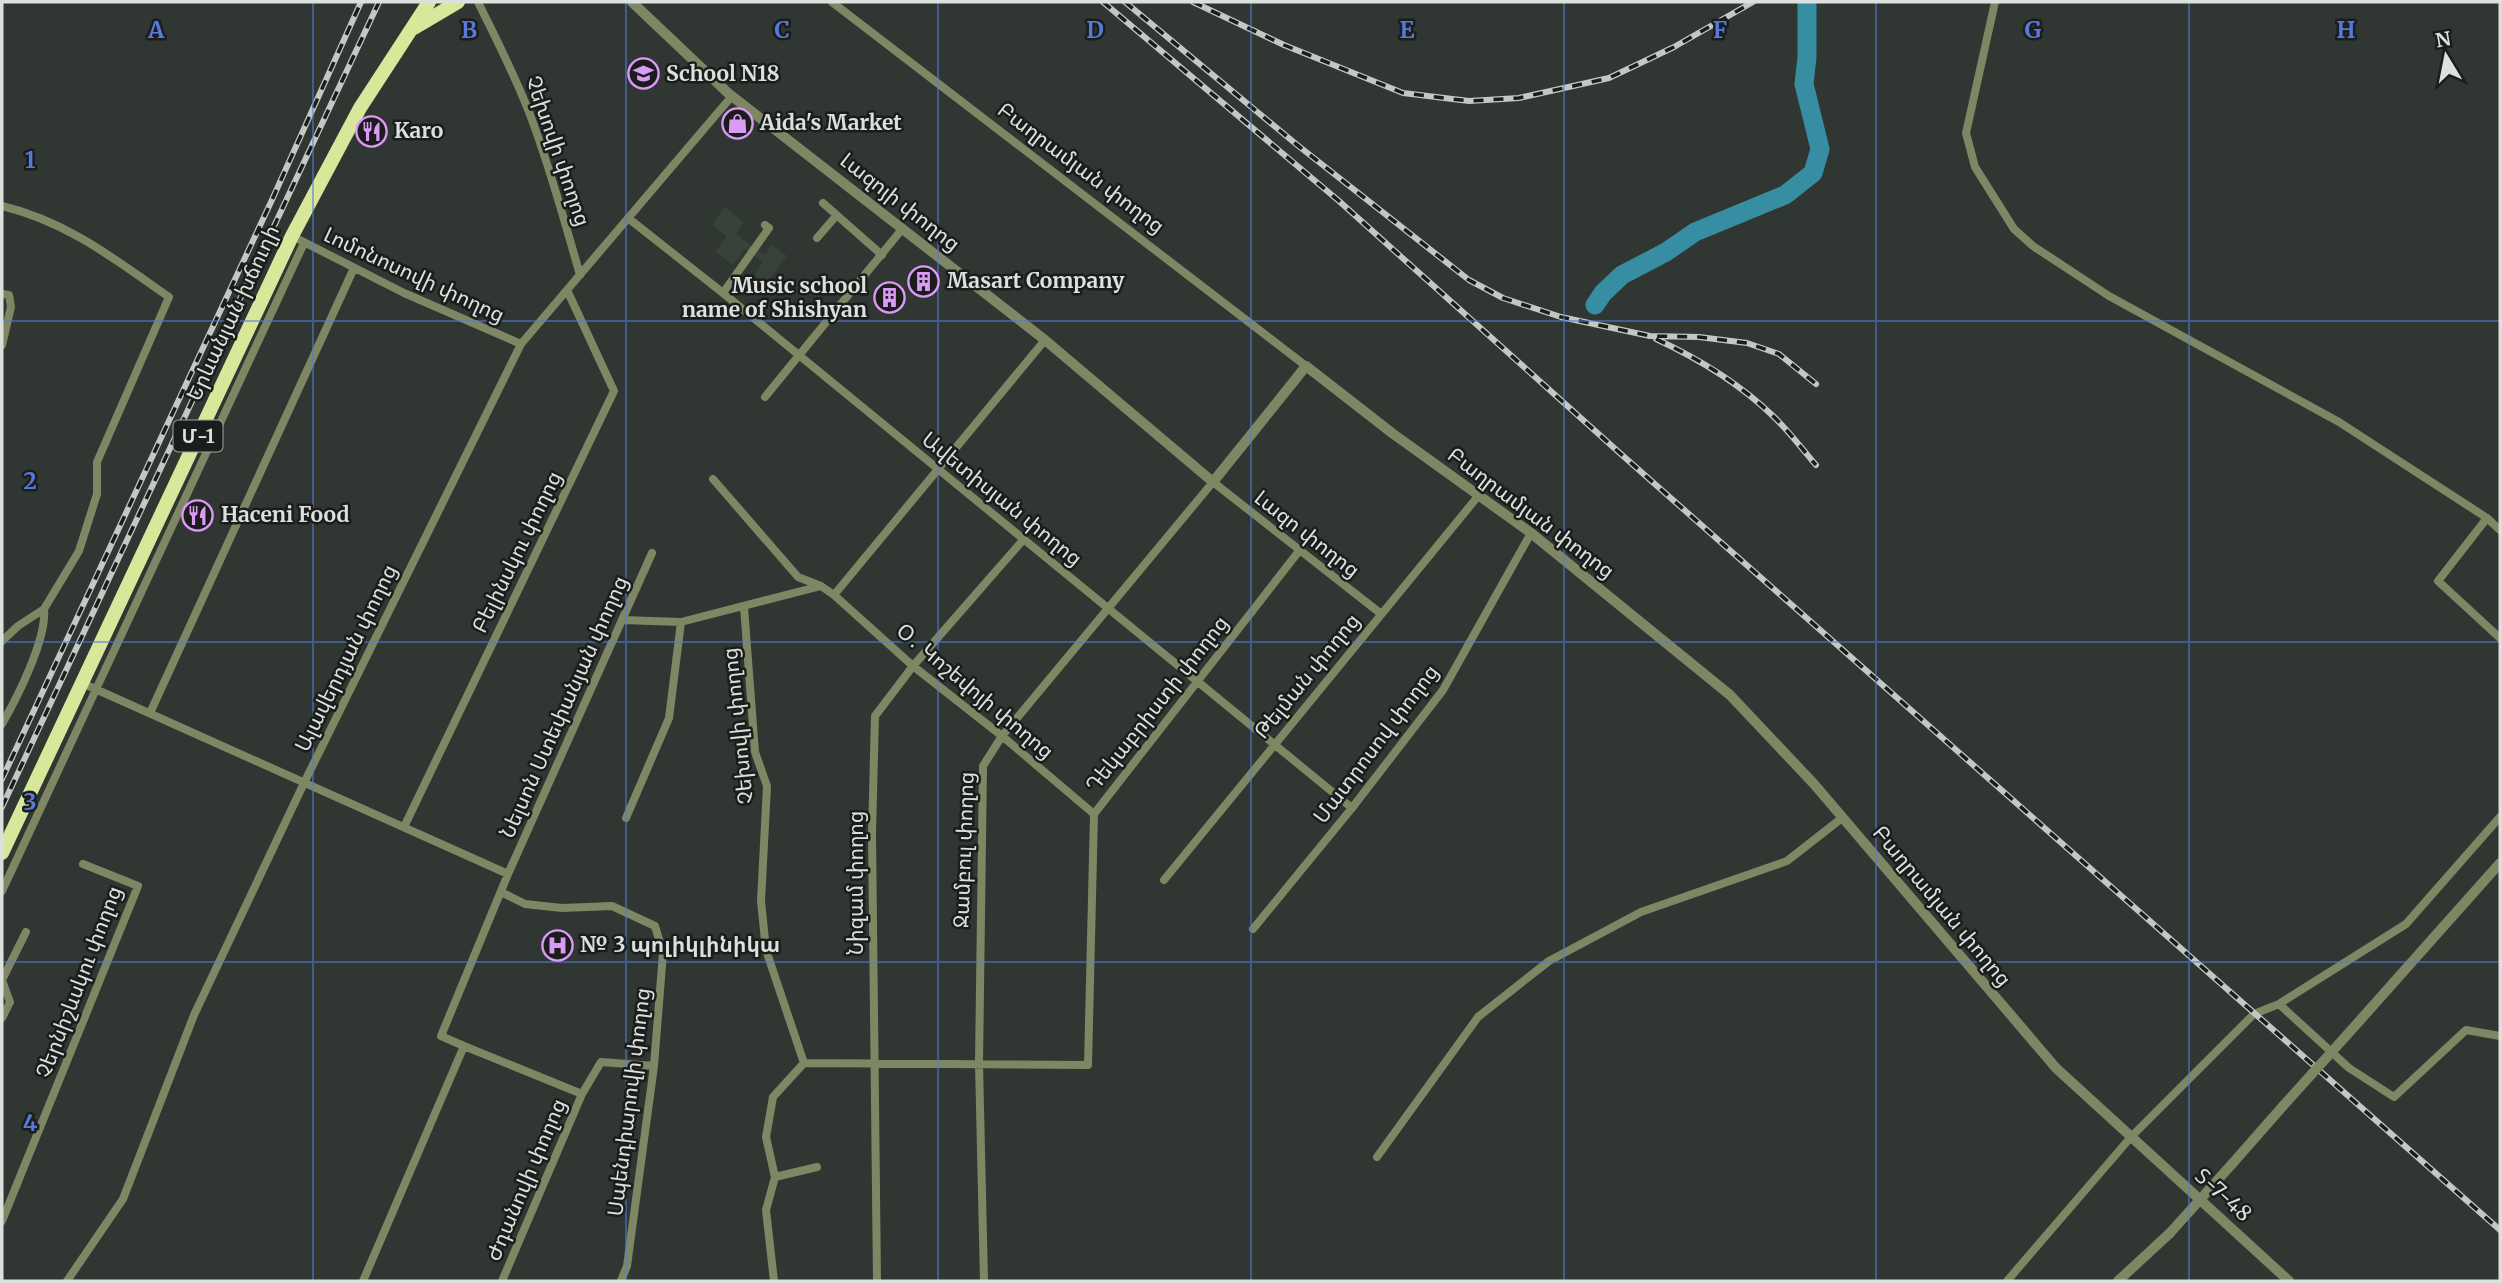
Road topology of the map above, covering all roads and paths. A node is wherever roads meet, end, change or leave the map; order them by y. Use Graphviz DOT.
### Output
graph roads {
  1 [pos="415,2"];
  2 [pos="429,2"];
  3 [pos="457,2"];
  4 [pos="478,2"];
  5 [pos="632,2"];
  6 [pos="832,2"];
  7 [pos="1995,2"];
  8 [pos="413,29"];
  9 [pos="732,96"];
  10 [pos="823,203"];
  11 [pos="2,206"];
  12 [pos="836,216"];
  13 [pos="628,218"];
  14 [pos="765,225"];
  15 [pos="903,228"];
  16 [pos="817,238"];
  17 [pos="298,239"];
  18 [pos="882,255"];
  19 [pos="354,268"];
  20 [pos="580,275"];
  21 [pos="567,290"];
  22 [pos="723,293"];
  23 [pos="2,294"];
  24 [pos="1045,340"];
  25 [pos="521,344"];
  26 [pos="2,345"];
  27 [pos="800,357"];
  28 [pos="1306,366"];
  29 [pos="765,397"];
  30 [pos="937,469"];
  31 [pos="713,479"];
  32 [pos="1213,482"];
  33 [pos="1479,495"];
  34 [pos="2487,518"];
  35 [pos="2500,530"];
  36 [pos="1531,533"];
  37 [pos="1023,540"];
  38 [pos="1300,551"];
  39 [pos="652,553"];
  40 [pos="821,586"];
  41 [pos="834,595"];
  42 [pos="744,607"];
  43 [pos="1107,608"];
  44 [pos="44,609"];
  45 [pos="1380,614"];
  46 [pos="622,620"];
  47 [pos="681,622"];
  48 [pos="2500,638"];
  49 [pos="2,641"];
  50 [pos="913,666"];
  51 [pos="1197,682"];
  52 [pos="89,686"];
  53 [pos="150,713"];
  54 [pos="2,724"];
  55 [pos="1002,736"];
  56 [pos="1274,745"];
  57 [pos="304,783"];
  58 [pos="1352,808"];
  59 [pos="1094,814"];
  60 [pos="2500,817"];
  61 [pos="626,818"];
  62 [pos="1842,818"];
  63 [pos="404,827"];
  64 [pos="2,853"];
  65 [pos="2500,863"];
  66 [pos="83,864"];
  67 [pos="508,874"];
  68 [pos="1164,880"];
  69 [pos="2,891"];
  70 [pos="501,892"];
  71 [pos="1253,929"];
  72 [pos="26,932"];
  73 [pos="2,980"];
  74 [pos="2279,1004"];
  75 [pos="2,1018"];
  76 [pos="2500,1036"];
  77 [pos="464,1046"];
  78 [pos="804,1063"];
  79 [pos="875,1063"];
  80 [pos="979,1063"];
  81 [pos="654,1066"];
  82 [pos="582,1094"];
  83 [pos="2131,1137"];
  84 [pos="1377,1157"];
  85 [pos="817,1167"];
  86 [pos="775,1177"];
  87 [pos="2,1221"];
  88 [pos="67,1281"];
  89 [pos="363,1281"];
  90 [pos="502,1281"];
  91 [pos="621,1281"];
  92 [pos="774,1281"];
  93 [pos="877,1281"];
  94 [pos="984,1281"];
  95 [pos="2007,1281"];
  96 [pos="2118,1281"];
  97 [pos="2289,1281"];
  1 -- 8 [label="highway"];
  2 -- 8 [label="highway, Երևանյան խճուղի / Մ-1"];
  3 -- 8 [label="highway, Երևանյան խճուղի / Մ-1"];
  4 -- 20 [label="street, Չեխովի փողոց"];
  5 -- 9 [label="street, Լազոյի փողոց"];
  6 -- 28 [label="street, Բաղրամյան փողոց"];
  7 -- 34 [label="street"];
  8 -- 17 [label="highway, Երևանյան խճուղի / Մ-1"];
  9 -- 13 [label="street, Ալավերդյան փողոց"];
  9 -- 15 [label="street, Լազոյի փողոց"];
  10 -- 12 [label="street"];
  11 -- 44 [label="street"];
  12 -- 16 [label="street"];
  12 -- 18 [label="street"];
  13 -- 20 [label="street, Ալավերդյան փողոց"];
  13 -- 22 [label="street, Ավետիսյան փողոց"];
  14 -- 22 [label="street"];
  15 -- 18 [label="street"];
  15 -- 24 [label="street, Լազոյի փողոց"];
  17 -- 19 [label="street, Լոմոնոսովի փողոց"];
  17 -- 52 [label="highway, Երևանյան խճուղի / Մ-1"];
  18 -- 27 [label="street"];
  19 -- 25 [label="street, Լոմոնոսովի փողոց"];
  19 -- 53 [label="street"];
  20 -- 21 [label="street, Ալավերդյան փողոց"];
  21 -- 25 [label="street, Ալավերդյան փողոց"];
  21 -- 63 [label="street, Բելինսկու փողոց"];
  22 -- 27 [label="street, Ավետիսյան փողոց"];
  23 -- 26 [label="street"];
  24 -- 30 [label="street"];
  24 -- 32 [label="street, Լազոյի փողոց"];
  25 -- 57 [label="street, Ալավերդյան փողոց"];
  27 -- 29 [label="street"];
  27 -- 30 [label="street, Ավետիսյան փողոց"];
  28 -- 32 [label="street, Ջամբուլ փողոց"];
  28 -- 33 [label="street, Բաղրամյան փողոց"];
  30 -- 37 [label="street, Ավետիսյան փողոց"];
  30 -- 41 [label="street"];
  31 -- 40 [label="street"];
  32 -- 38 [label="street, Լազո փողոց"];
  32 -- 43 [label="street, Ջամբուլ փողոց"];
  33 -- 36 [label="street, Բաղրամյան փողոց"];
  33 -- 45 [label="street, Թելման փողոց"];
  34 -- 35 [label="street"];
  34 -- 48 [label="street"];
  36 -- 58 [label="street, Մատրոսով փողոց"];
  36 -- 62 [label="street, Բաղրամյան փողոց"];
  37 -- 43 [label="street, Ավետիսյան փողոց"];
  37 -- 50 [label="street, Նիզամ փողոց"];
  38 -- 45 [label="street, Լազո փողոց"];
  38 -- 51 [label="street, Դեկաբրիստի փողոց"];
  39 -- 46 [label="street, Նելսոն Ստեփանյան փողոց"];
  40 -- 41 [label="street, Օ․ Կոշեվոյի փողոց"];
  40 -- 42 [label="street"];
  41 -- 50 [label="street, Օ․ Կոշեվոյի փողոց"];
  42 -- 47 [label="street"];
  42 -- 78 [label="street, Չեխովի փողոց"];
  43 -- 51 [label="street, Ավետիսյան փողոց"];
  43 -- 55 [label="street, Ջամբուլ փողոց"];
  44 -- 49 [label="street"];
  44 -- 54 [label="street"];
  45 -- 56 [label="street, Թելման փողոց"];
  46 -- 47 [label="street"];
  46 -- 67 [label="street, Նելսոն Ստեփանյան փողոց"];
  47 -- 61 [label="street"];
  50 -- 55 [label="street, Օ․ Կոշեվոյի փողոց"];
  50 -- 79 [label="street, Նիզամ փողոց"];
  51 -- 56 [label="street, Ավետիսյան փողոց"];
  51 -- 59 [label="street, Դեկաբրիստի փողոց"];
  52 -- 53 [label="street"];
  52 -- 64 [label="highway, Երևանյան խճուղի / Մ-1"];
  52 -- 69 [label="street"];
  53 -- 57 [label="street"];
  55 -- 59 [label="street, Օ․ Կոշեվոյի փողոց"];
  55 -- 80 [label="street, Ջամբուլ փողոց"];
  56 -- 58 [label="street, Ավետիսյան փողոց"];
  56 -- 68 [label="street, Թելման փողոց"];
  57 -- 63 [label="street"];
  57 -- 88 [label="street, Ալավերդյան փողոց"];
  58 -- 71 [label="street, Մատրոսով փողոց"];
  59 -- 80 [label="street, Դեկաբրիստի փողոց"];
  60 -- 74 [label="street"];
  62 -- 83 [label="street, Բաղրամյան փողոց"];
  62 -- 84 [label="street"];
  63 -- 67 [label="street"];
  65 -- 96 [label="street, bridge"];
  66 -- 87 [label="street, Չերնիշևսկու փողոց"];
  67 -- 70 [label="street, Նելսոն Ստեփանյան փողոց"];
  70 -- 77 [label="street, Նելսոն Ստեփանյան փողոց"];
  70 -- 81 [label="street, Սպենդիարովի փողոց"];
  72 -- 73 [label="street"];
  73 -- 75 [label="street"];
  74 -- 76 [label="street"];
  74 -- 83 [label="street"];
  77 -- 82 [label="street, Ժդանովի փողոց"];
  77 -- 89 [label="street"];
  78 -- 79 [label="street"];
  78 -- 86 [label="street"];
  79 -- 80 [label="street"];
  79 -- 93 [label="street, Նիզամ փողոց"];
  80 -- 94 [label="street, Ջամբուլ փողոց"];
  81 -- 82 [label="street"];
  81 -- 91 [label="street, Սպենդիարովի փողոց"];
  82 -- 90 [label="street, Ժդանովի փողոց"];
  83 -- 95 [label="street"];
  83 -- 97 [label="street, Տ-7-48 / Տ-7-48"];
  85 -- 86 [label="street"];
  86 -- 92 [label="street"];
}
